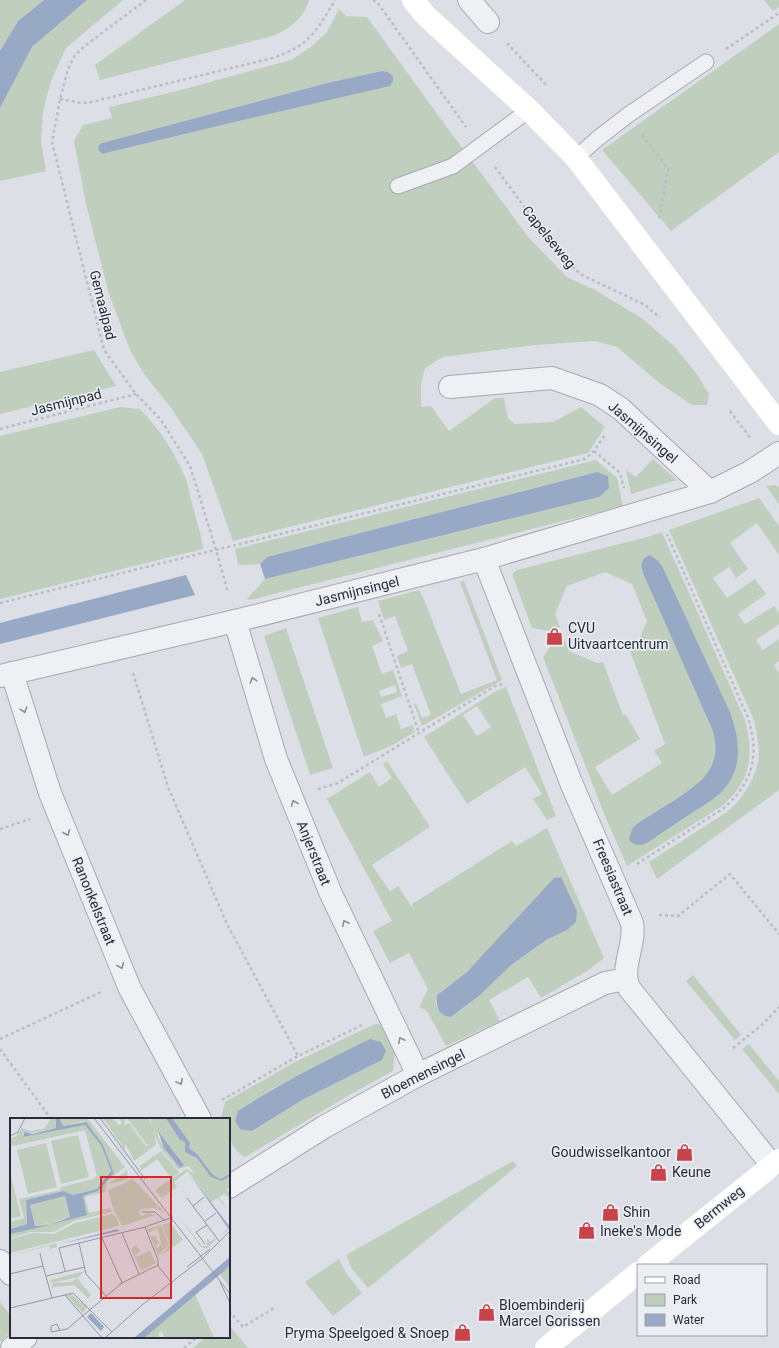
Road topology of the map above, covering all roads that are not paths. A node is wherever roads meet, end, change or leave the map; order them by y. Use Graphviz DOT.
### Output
graph roads {
  1 [pos="413,0"];
  2 [pos="470,0"];
  3 [pos="488,22"];
  4 [pos="706,62"];
  5 [pos="529,110"];
  6 [pos="576,158"];
  7 [pos="398,186"];
  8 [pos="450,387"];
  9 [pos="779,424"];
  10 [pos="773,457"];
  11 [pos="710,492"];
  12 [pos="484,559"];
  13 [pos="235,621"];
  14 [pos="6,675"];
  15 [pos="626,979"];
  16 [pos="418,1075"];
  17 [pos="200,1118"];
  18 [pos="777,1161"];
  19 [pos="231,1181"];
  20 [pos="0,1261"];
  21 [pos="649,1264"];
  22 [pos="10,1273"];
  23 [pos="637,1274"];
  24 [pos="25,1338"];
  25 [pos="12,1348"];
  26 [pos="546,1348"];
  1 -- 5 [label="main road"];
  2 -- 3 [label="street"];
  4 -- 6 [label="lane"];
  5 -- 6 [label="main road"];
  5 -- 7 [label="lane"];
  6 -- 9 [label="main road"];
  8 -- 11 [label="street, Jasmijnsingel"];
  10 -- 11 [label="street, Jasmijnsingel"];
  11 -- 12 [label="street, Jasmijnsingel"];
  12 -- 13 [label="street, Jasmijnsingel"];
  12 -- 15 [label="street, Freesiastraat"];
  13 -- 14 [label="street, Jasmijnsingel"];
  16 -- 13 [label="street, Anjerstraat, one-way"];
  14 -- 17 [label="street, Ranonkelstraat, one-way"];
  15 -- 16 [label="street, Bloemensingel"];
  15 -- 18 [label="street"];
  16 -- 19 [label="street, Bloemensingel"];
  18 -- 21 [label="main road, Bermweg"];
  20 -- 22 [label="street"];
  23 -- 26 [label="main road"];
  24 -- 25 [label="street"];
}
